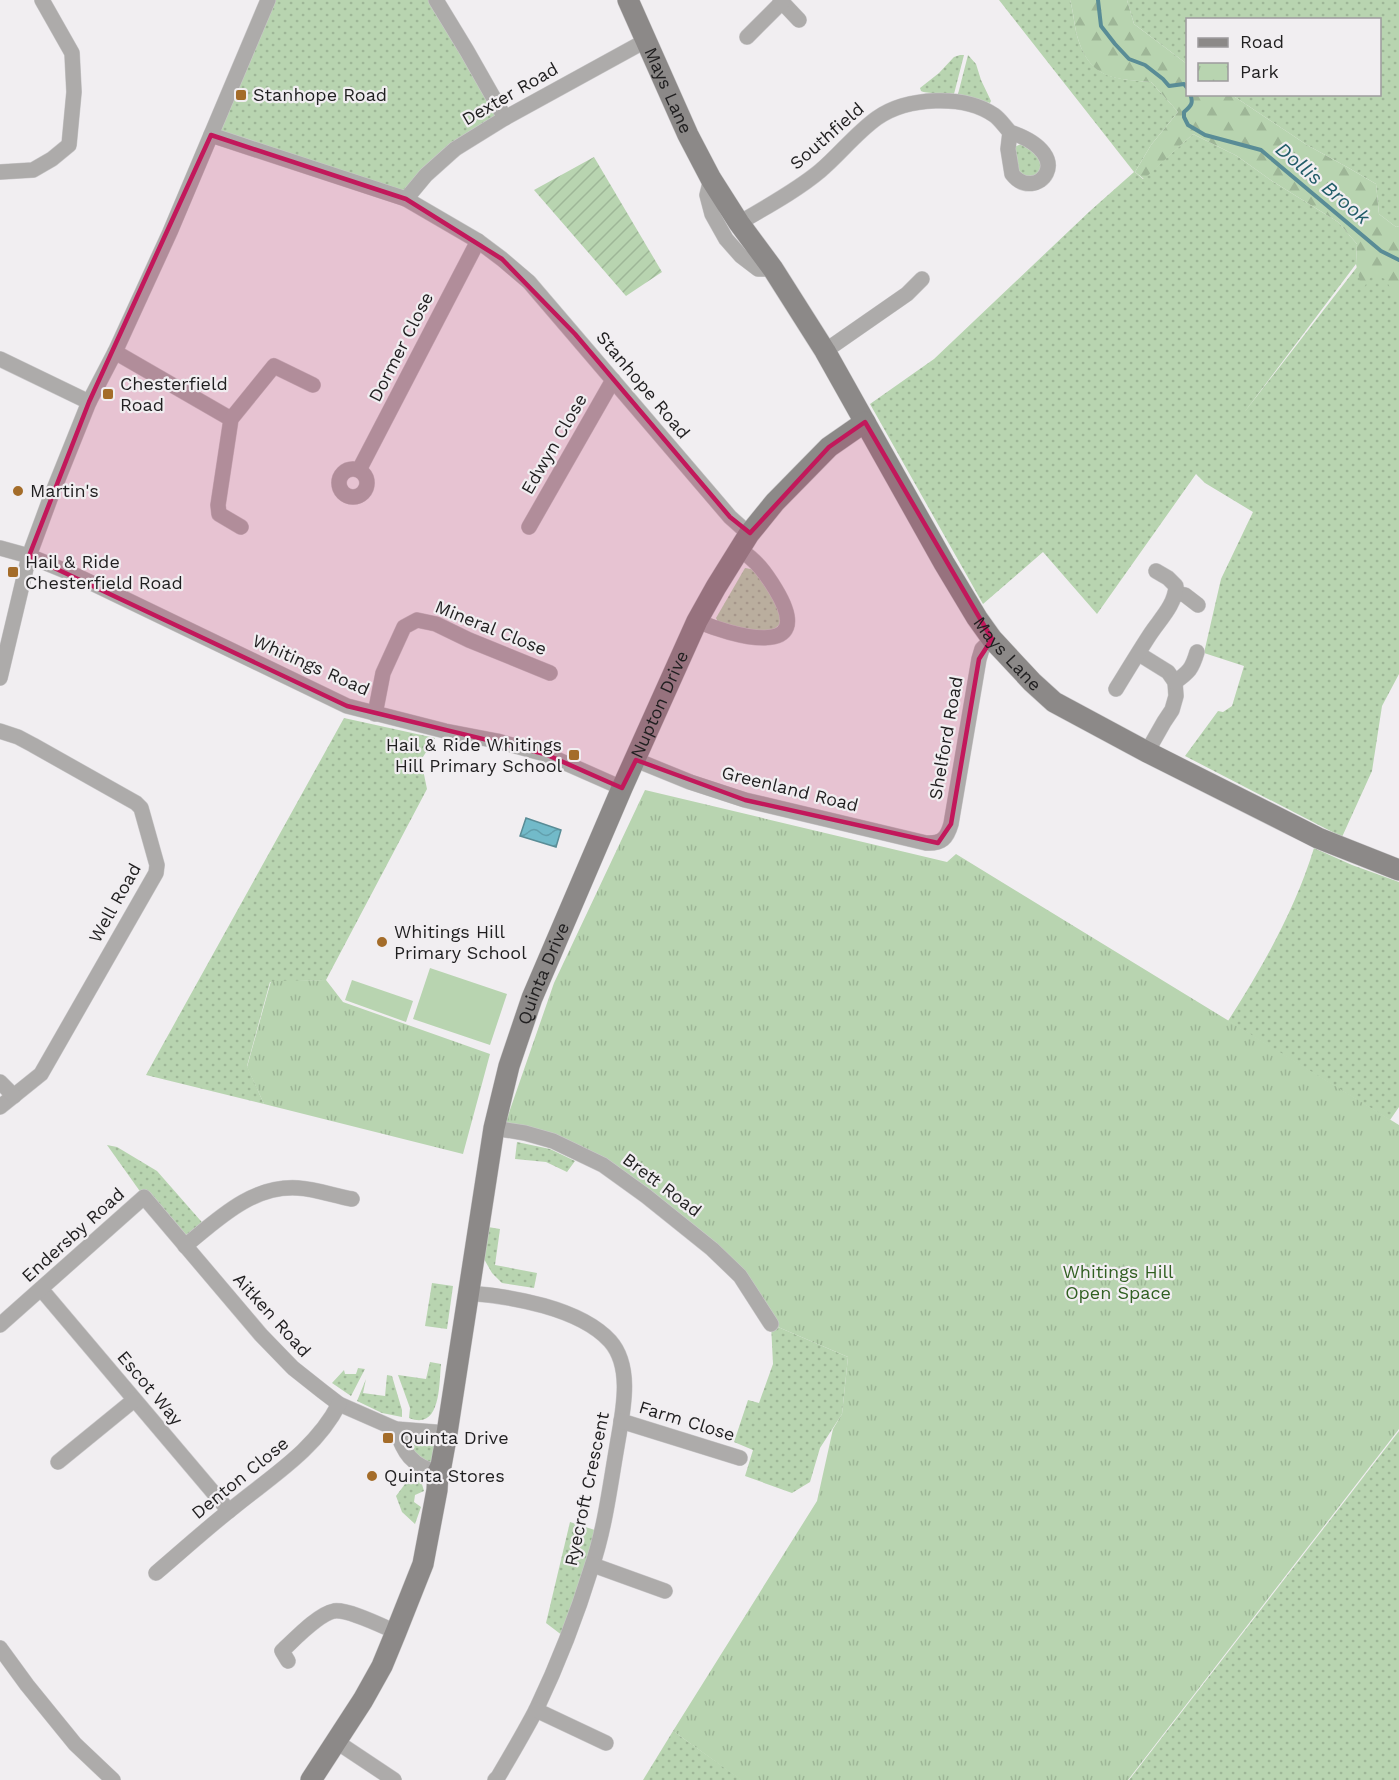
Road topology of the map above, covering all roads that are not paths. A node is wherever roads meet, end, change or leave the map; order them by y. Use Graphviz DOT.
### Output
graph roads {
  1 [pos="42,0"];
  2 [pos="268,0"];
  3 [pos="436,0"];
  4 [pos="628,0"];
  5 [pos="781,1"];
  6 [pos="799,20"];
  7 [pos="747,37"];
  8 [pos="647,40"];
  9 [pos="505,118"];
  10 [pos="1010,132"];
  11 [pos="211,135"];
  12 [pos="0,172"];
  13 [pos="711,179"];
  14 [pos="406,199"];
  15 [pos="739,223"];
  16 [pos="478,241"];
  17 [pos="773,269"];
  18 [pos="922,279"];
  19 [pos="825,351"];
  20 [pos="115,352"];
  21 [pos="0,359"];
  22 [pos="613,380"];
  23 [pos="313,385"];
  24 [pos="89,402"];
  25 [pos="231,420"];
  26 [pos="865,422"];
  27 [pos="359,470"];
  28 [pos="241,527"];
  29 [pos="529,527"];
  30 [pos="744,542"];
  31 [pos="0,548"];
  32 [pos="29,556"];
  33 [pos="1156,571"];
  34 [pos="1176,593"];
  35 [pos="1198,605"];
  36 [pos="697,621"];
  37 [pos="992,639"];
  38 [pos="1197,652"];
  39 [pos="1139,654"];
  40 [pos="550,673"];
  41 [pos="0,678"];
  42 [pos="1175,682"];
  43 [pos="1116,689"];
  44 [pos="375,714"];
  45 [pos="0,731"];
  46 [pos="1147,752"];
  47 [pos="636,760"];
  48 [pos="622,788"];
  49 [pos="938,843"];
  50 [pos="1399,870"];
  51 [pos="0,1082"];
  52 [pos="14,1096"];
  53 [pos="0,1107"];
  54 [pos="494,1128"];
  55 [pos="144,1197"];
  56 [pos="352,1200"];
  57 [pos="185,1246"];
  58 [pos="42,1289"];
  59 [pos="467,1293"];
  60 [pos="771,1324"];
  61 [pos="0,1325"];
  62 [pos="134,1400"];
  63 [pos="339,1404"];
  64 [pos="621,1421"];
  65 [pos="396,1429"];
  66 [pos="447,1433"];
  67 [pos="740,1458"];
  68 [pos="58,1462"];
  69 [pos="438,1472"];
  70 [pos="229,1511"];
  71 [pos="593,1565"];
  72 [pos="156,1573"];
  73 [pos="665,1592"];
  74 [pos="396,1632"];
  75 [pos="0,1648"];
  76 [pos="288,1660"];
  77 [pos="536,1710"];
  78 [pos="336,1742"];
  79 [pos="606,1743"];
  80 [pos="113,1780"];
  81 [pos="311,1780"];
  82 [pos="394,1780"];
  83 [pos="495,1780"];
  1 -- 12 [label="street"];
  2 -- 11 [label="street"];
  3 -- 9 [label="street"];
  4 -- 8 [label="street, Mays Lane"];
  5 -- 6 [label="street"];
  5 -- 7 [label="street"];
  8 -- 9 [label="street, Dexter Road"];
  8 -- 13 [label="street, Mays Lane"];
  9 -- 14 [label="street, Dexter Road"];
  10 -- 15 [label="street, Southfield"];
  11 -- 14 [label="street, Stanhope Road"];
  11 -- 20 [label="street"];
  13 -- 15 [label="street, Mays Lane"];
  13 -- 17 [label="street, Mays Lane"];
  14 -- 16 [label="street, Stanhope Road"];
  15 -- 17 [label="street, Mays Lane"];
  16 -- 22 [label="street, Stanhope Road"];
  16 -- 27 [label="street, Dormer Close"];
  17 -- 19 [label="street, Mays Lane"];
  18 -- 19 [label="street"];
  19 -- 26 [label="street, Mays Lane"];
  20 -- 24 [label="street"];
  20 -- 25 [label="street"];
  21 -- 24 [label="street"];
  22 -- 29 [label="street, Edwyn Close"];
  22 -- 30 [label="street, Stanhope Road"];
  23 -- 25 [label="street"];
  24 -- 32 [label="street"];
  25 -- 28 [label="street"];
  26 -- 30 [label="street, Nupton Drive"];
  26 -- 37 [label="street, Mays Lane"];
  30 -- 36 [label="street, Nupton Drive"];
  30 -- 36 [label="street"];
  31 -- 32 [label="street, Whitings Road"];
  32 -- 41 [label="street"];
  32 -- 44 [label="street, Whitings Road"];
  33 -- 34 [label="street"];
  34 -- 35 [label="street"];
  34 -- 39 [label="street"];
  36 -- 47 [label="street, Nupton Drive"];
  37 -- 46 [label="street, Mays Lane"];
  37 -- 49 [label="street, Shelford Road"];
  38 -- 42 [label="street"];
  39 -- 42 [label="street"];
  39 -- 43 [label="street"];
  40 -- 44 [label="street, Mineral Close"];
  42 -- 46 [label="street"];
  44 -- 48 [label="street, Whitings Road"];
  45 -- 52 [label="street, Well Road"];
  46 -- 50 [label="street, Mays Lane"];
  47 -- 48 [label="street, Nupton Drive"];
  47 -- 49 [label="street, Greenland Road"];
  48 -- 54 [label="street, Quinta Drive"];
  51 -- 52 [label="street"];
  52 -- 53 [label="street, Well Road"];
  54 -- 59 [label="street, Quinta Drive"];
  54 -- 60 [label="street, Brett Road"];
  55 -- 57 [label="street, Aitken Road"];
  55 -- 58 [label="street, Endersby Road"];
  56 -- 57 [label="street"];
  57 -- 63 [label="street, Aitken Road"];
  58 -- 61 [label="street, Endersby Road"];
  58 -- 62 [label="street, Escot Way"];
  59 -- 64 [label="street, Ryecroft Crescent"];
  59 -- 66 [label="street, Quinta Drive"];
  62 -- 68 [label="street"];
  62 -- 70 [label="street, Escot Way"];
  63 -- 65 [label="street, Aitken Road"];
  63 -- 70 [label="street, Denton Close"];
  64 -- 67 [label="street, Farm Close"];
  64 -- 71 [label="street, Ryecroft Crescent"];
  65 -- 66 [label="street, Aitken Road"];
  65 -- 69 [label="street"];
  66 -- 69 [label="street, Quinta Drive"];
  69 -- 74 [label="street, Quinta Drive"];
  70 -- 72 [label="street, Denton Close"];
  71 -- 73 [label="street"];
  71 -- 77 [label="street, Ryecroft Crescent"];
  74 -- 76 [label="street"];
  74 -- 78 [label="street, Quinta Drive"];
  75 -- 80 [label="street"];
  77 -- 79 [label="street"];
  77 -- 83 [label="street, Ryecroft Crescent"];
  78 -- 81 [label="street, Quinta Drive"];
  78 -- 82 [label="street"];
}
